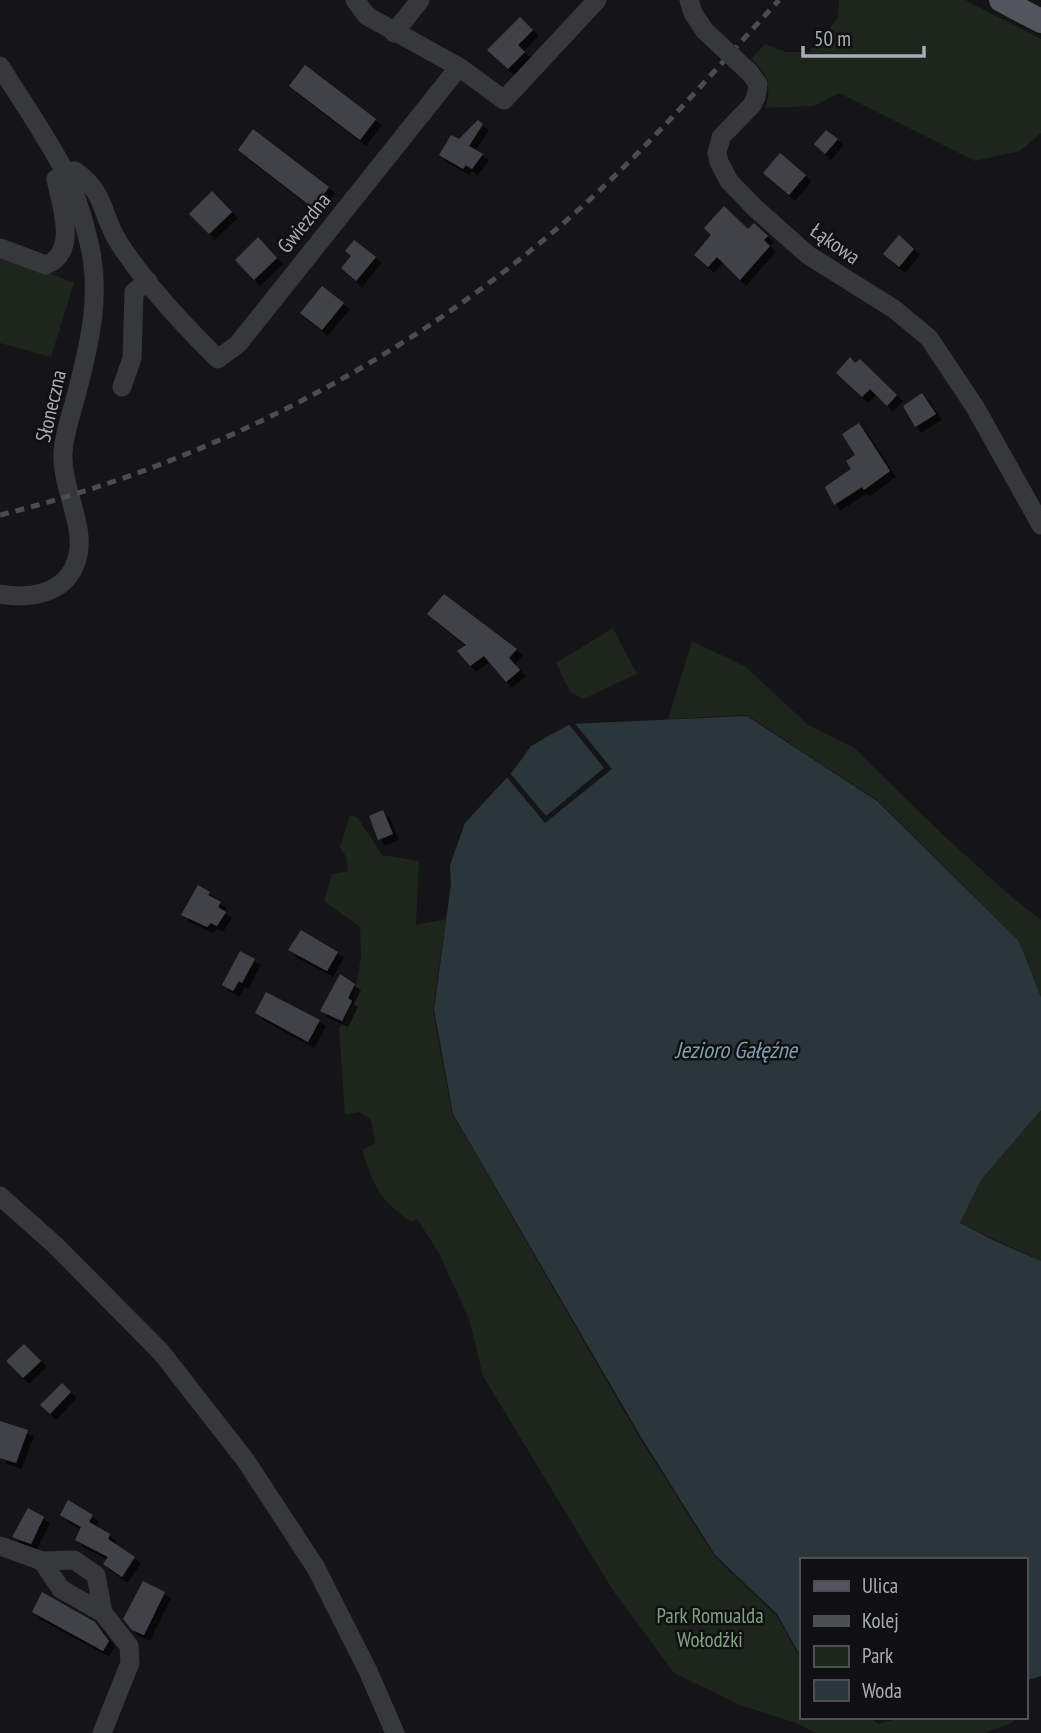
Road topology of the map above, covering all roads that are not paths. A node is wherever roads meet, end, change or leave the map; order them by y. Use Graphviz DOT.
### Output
graph roads {
  1 [pos="355,0"];
  2 [pos="420,0"];
  3 [pos="597,0"];
  4 [pos="689,0"];
  5 [pos="1001,0"];
  6 [pos="1041,21"];
  7 [pos="394,33"];
  8 [pos="0,65"];
  9 [pos="458,67"];
  10 [pos="65,172"];
  11 [pos="0,248"];
  12 [pos="148,281"];
  13 [pos="122,387"];
  14 [pos="1041,525"];
  15 [pos="0,594"];
  16 [pos="0,1196"];
  17 [pos="0,1546"];
  18 [pos="41,1561"];
  19 [pos="103,1613"];
  20 [pos="102,1733"];
  21 [pos="395,1733"];
  1 -- 7 [label="street"];
  2 -- 7 [label="street"];
  3 -- 9 [label="street"];
  4 -- 14 [label="street, Łąkowa, bridge"];
  5 -- 6 [label="main road"];
  7 -- 9 [label="street"];
  8 -- 10 [label="street, Słoneczna"];
  9 -- 12 [label="street, Gwiezdna"];
  10 -- 11 [label="street"];
  10 -- 12 [label="street, Gwiezdna"];
  10 -- 15 [label="street, Słoneczna"];
  12 -- 13 [label="street"];
  16 -- 21 [label="street"];
  17 -- 18 [label="street"];
  18 -- 19 [label="street"];
  18 -- 19 [label="street"];
  19 -- 20 [label="street"];
}
